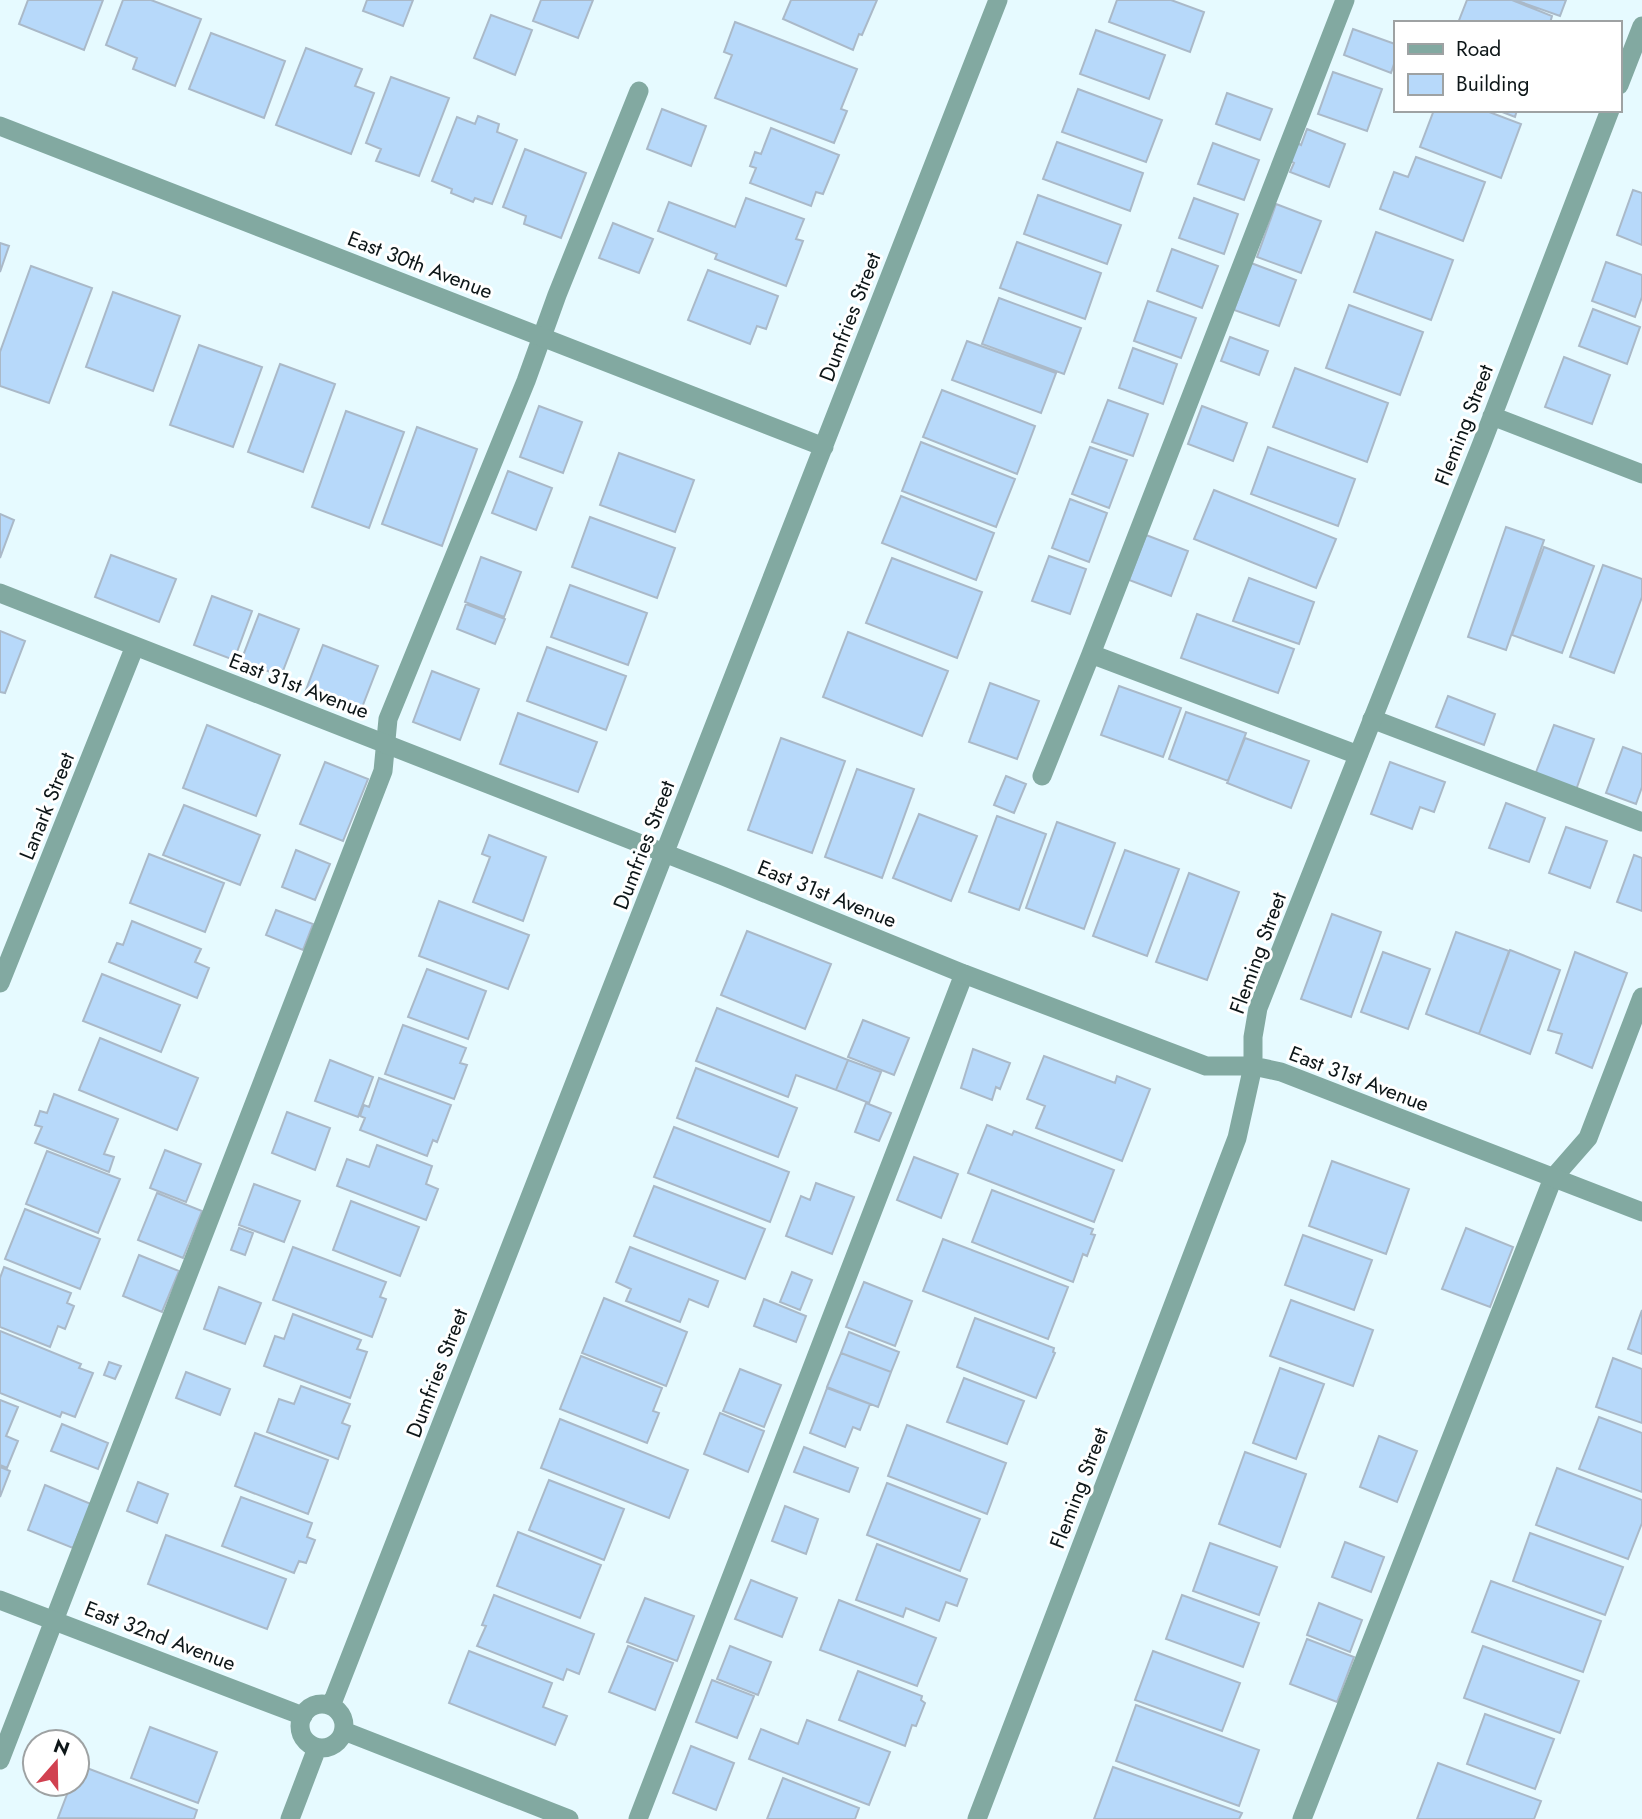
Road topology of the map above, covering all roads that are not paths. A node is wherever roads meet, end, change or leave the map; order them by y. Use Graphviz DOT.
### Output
graph roads {
  1 [pos="998,0"];
  2 [pos="1345,0"];
  3 [pos="1642,26"];
  4 [pos="1621,80"];
  5 [pos="639,91"];
  6 [pos="1608,112"];
  7 [pos="0,126"];
  8 [pos="541,336"];
  9 [pos="1492,416"];
  10 [pos="824,446"];
  11 [pos="1642,474"];
  12 [pos="0,593"];
  13 [pos="135,646"];
  14 [pos="1091,654"];
  15 [pos="1373,719"];
  16 [pos="386,744"];
  17 [pos="1358,755"];
  18 [pos="1042,776"];
  19 [pos="1642,822"];
  20 [pos="665,853"];
  21 [pos="964,974"];
  22 [pos="0,983"];
  23 [pos="1642,997"];
  24 [pos="1253,1066"];
  25 [pos="1553,1178"];
  26 [pos="1642,1212"];
  27 [pos="0,1600"];
  28 [pos="53,1620"];
  29 [pos="331,1706"];
  30 [pos="303,1716"];
  31 [pos="344,1731"];
  32 [pos="317,1748"];
  33 [pos="0,1760"];
  34 [pos="290,1819"];
  35 [pos="569,1819"];
  36 [pos="638,1819"];
  37 [pos="977,1819"];
  38 [pos="1302,1819"];
  1 -- 10 [label="street, Dumfries Street"];
  2 -- 14 [label="street"];
  3 -- 4 [label="street"];
  5 -- 8 [label="street"];
  6 -- 9 [label="street, Fleming Street"];
  7 -- 8 [label="street, East 30th Avenue"];
  8 -- 10 [label="street, East 30th Avenue"];
  8 -- 16 [label="street"];
  9 -- 11 [label="street"];
  9 -- 15 [label="street, Fleming Street"];
  10 -- 20 [label="street, Dumfries Street"];
  12 -- 13 [label="street, East 31st Avenue"];
  13 -- 16 [label="street, East 31st Avenue"];
  13 -- 22 [label="street, Lanark Street"];
  14 -- 17 [label="street"];
  14 -- 18 [label="street"];
  15 -- 17 [label="street, Fleming Street"];
  15 -- 19 [label="street"];
  16 -- 20 [label="street, East 31st Avenue"];
  16 -- 28 [label="street"];
  17 -- 24 [label="street, Fleming Street"];
  20 -- 21 [label="street, East 31st Avenue"];
  20 -- 29 [label="street, Dumfries Street"];
  21 -- 24 [label="street, East 31st Avenue"];
  21 -- 36 [label="street"];
  23 -- 25 [label="street"];
  24 -- 25 [label="street, East 31st Avenue"];
  24 -- 37 [label="street, Fleming Street"];
  25 -- 26 [label="street, East 31st Avenue"];
  25 -- 38 [label="street"];
  27 -- 28 [label="street, East 32nd Avenue"];
  28 -- 30 [label="street, East 32nd Avenue"];
  28 -- 33 [label="street"];
  29 -- 30 [label="street"];
  29 -- 31 [label="street"];
  30 -- 32 [label="street"];
  31 -- 32 [label="street"];
  31 -- 35 [label="street"];
  32 -- 34 [label="street"];
}
